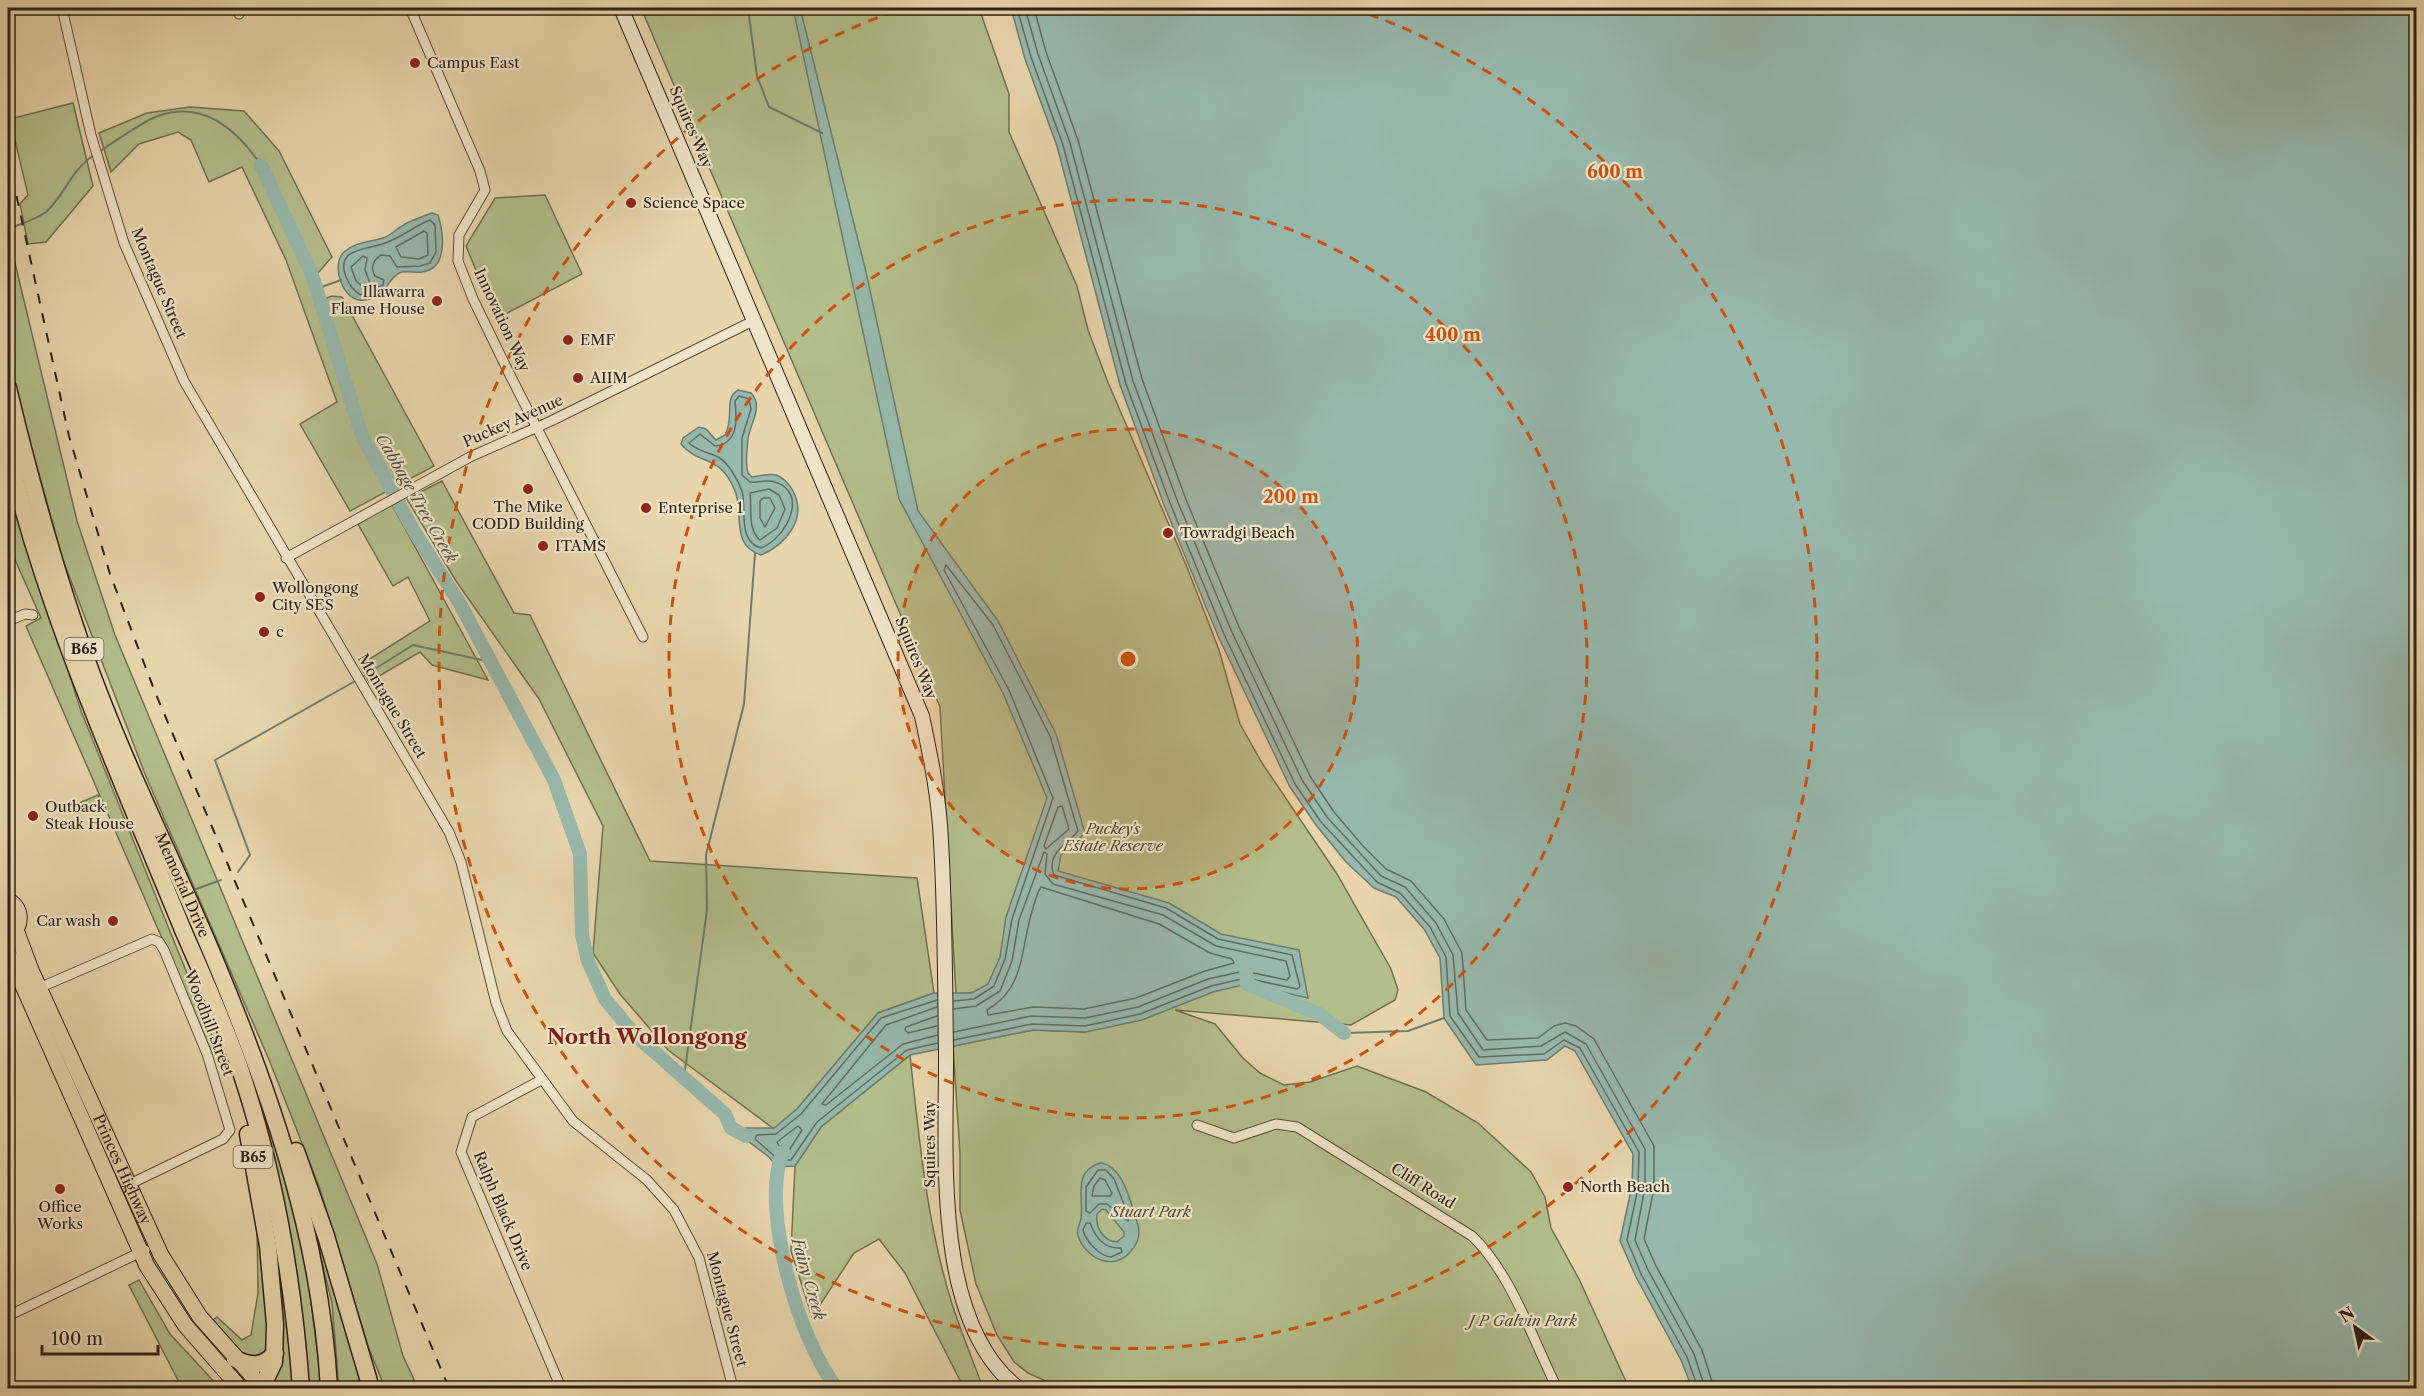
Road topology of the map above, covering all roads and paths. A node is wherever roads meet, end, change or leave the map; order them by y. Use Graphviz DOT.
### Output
graph roads {
  1 [pos="62,8"];
  2 [pos="410,8"];
  3 [pos="621,8"];
  4 [pos="755,320"];
  5 [pos="8,388"];
  6 [pos="538,427"];
  7 [pos="8,451"];
  8 [pos="286,558"];
  9 [pos="33,615"];
  10 [pos="8,621"];
  11 [pos="644,637"];
  12 [pos="8,900"];
  13 [pos="12,934"];
  14 [pos="8,952"];
  15 [pos="198,967"];
  16 [pos="221,974"];
  17 [pos="39,988"];
  18 [pos="541,1080"];
  19 [pos="1197,1125"];
  20 [pos="106,1177"];
  21 [pos="126,1180"];
  22 [pos="156,1245"];
  23 [pos="141,1252"];
  24 [pos="8,1316"];
  25 [pos="275,1353"];
  26 [pos="235,1359"];
  27 [pos="236,1386"];
  28 [pos="262,1388"];
  29 [pos="301,1389"];
  30 [pos="329,1389"];
  31 [pos="371,1389"];
  32 [pos="561,1389"];
  33 [pos="733,1389"];
  34 [pos="1018,1389"];
  35 [pos="1557,1389"];
  1 -- 8 [label="street, Montague Street"];
  2 -- 6 [label="street, Innovation Way"];
  3 -- 4 [label="main road, Squires Way"];
  4 -- 6 [label="street, Puckey Avenue"];
  4 -- 34 [label="main road, Squires Way"];
  5 -- 16 [label="highway, Memorial Drive / B65"];
  6 -- 8 [label="street, Puckey Avenue"];
  6 -- 11 [label="street, Innovation Way"];
  7 -- 15 [label="highway, Memorial Drive / B65"];
  8 -- 18 [label="street, Montague Street"];
  9 -- 10 [label="street"];
  12 -- 13 [label="main road, Princes Highway"];
  13 -- 17 [label="main road, Princes Highway"];
  14 -- 20 [label="main road, Princes Highway"];
  15 -- 25 [label="highway, B65"];
  15 -- 29 [label="highway, Memorial Drive"];
  16 -- 30 [label="highway, Memorial Drive"];
  16 -- 31 [label="highway, B65"];
  17 -- 21 [label="main road, Princes Highway"];
  17 -- 21 [label="street, Woodhill Street"];
  18 -- 32 [label="street, Ralph Black Drive"];
  18 -- 33 [label="street, Montague Street"];
  19 -- 35 [label="street, Cliff Road"];
  20 -- 21 [label="main road"];
  20 -- 23 [label="main road, Princes Highway"];
  21 -- 22 [label="main road, Princes Highway"];
  22 -- 23 [label="street"];
  22 -- 26 [label="main road, Princes Highway"];
  23 -- 24 [label="street"];
  23 -- 27 [label="main road, Princes Highway"];
  25 -- 26 [label="highway"];
  25 -- 28 [label="highway, B65"];
  26 -- 28 [label="main road, Princes Highway"];
}
